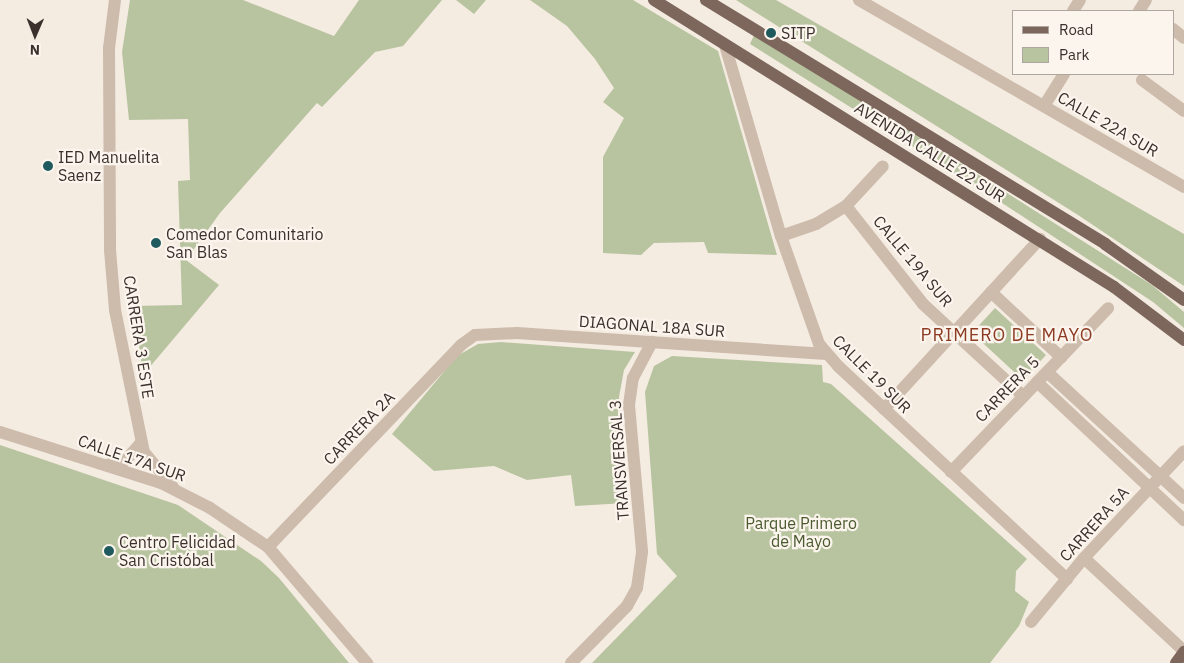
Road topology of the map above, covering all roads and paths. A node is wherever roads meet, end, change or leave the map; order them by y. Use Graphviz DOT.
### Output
graph roads {
  1 [pos="115,0"];
  2 [pos="654,0"];
  3 [pos="706,0"];
  4 [pos="860,0"];
  5 [pos="1174,30"];
  6 [pos="1184,38"];
  7 [pos="725,44"];
  8 [pos="1063,75"];
  9 [pos="1142,80"];
  10 [pos="1044,106"];
  11 [pos="1184,111"];
  12 [pos="883,166"];
  13 [pos="1184,187"];
  14 [pos="846,206"];
  15 [pos="781,236"];
  16 [pos="1040,240"];
  17 [pos="991,292"];
  18 [pos="1184,300"];
  19 [pos="1108,308"];
  20 [pos="954,332"];
  21 [pos="475,335"];
  22 [pos="1184,340"];
  23 [pos="652,342"];
  24 [pos="826,354"];
  25 [pos="1061,357"];
  26 [pos="1047,372"];
  27 [pos="1037,382"];
  28 [pos="1023,396"];
  29 [pos="884,409"];
  30 [pos="0,432"];
  31 [pos="141,443"];
  32 [pos="1184,451"];
  33 [pos="107,465"];
  34 [pos="951,472"];
  35 [pos="1160,476"];
  36 [pos="173,488"];
  37 [pos="1150,488"];
  38 [pos="1184,498"];
  39 [pos="1184,520"];
  40 [pos="268,547"];
  41 [pos="1084,558"];
  42 [pos="1067,578"];
  43 [pos="1031,622"];
  44 [pos="1184,652"];
  45 [pos="367,663"];
  46 [pos="571,663"];
  47 [pos="1176,663"];
  1 -- 31 [label="street, CARRERA 3 ESTE"];
  2 -- 7 [label="main road, AVENIDA CALLE 22 SUR"];
  3 -- 18 [label="main road, AVENIDA CALLE 22 SUR"];
  4 -- 10 [label="street, CALLE 22A SUR"];
  5 -- 6 [label="street"];
  7 -- 15 [label="street, CALLE 19 SUR"];
  7 -- 16 [label="main road, AVENIDA CALLE 22 SUR"];
  8 -- 10 [label="street"];
  9 -- 11 [label="street"];
  10 -- 13 [label="street, CALLE 22A SUR"];
  12 -- 14 [label="street"];
  14 -- 15 [label="street"];
  14 -- 20 [label="street, CALLE 19A SUR"];
  15 -- 24 [label="street, CALLE 19 SUR"];
  16 -- 17 [label="street"];
  16 -- 22 [label="main road, AVENIDA CALLE 22 SUR"];
  17 -- 20 [label="street"];
  17 -- 25 [label="street"];
  19 -- 25 [label="street, CARRERA 5"];
  20 -- 28 [label="street, CALLE 19A SUR"];
  20 -- 29 [label="street"];
  21 -- 23 [label="street, DIAGONAL 18A SUR"];
  21 -- 40 [label="street, CARRERA 2A"];
  23 -- 24 [label="street, DIAGONAL 18A SUR"];
  23 -- 46 [label="street, TRANSVERSAL 3"];
  24 -- 29 [label="street, CALLE 19 SUR"];
  25 -- 26 [label="street, CARRERA 5"];
  26 -- 27 [label="street, CARRERA 5"];
  26 -- 35 [label="street"];
  27 -- 28 [label="street, CARRERA 5"];
  27 -- 37 [label="street"];
  28 -- 34 [label="street, CARRERA 5"];
  29 -- 34 [label="street, CALLE 19 SUR"];
  30 -- 33 [label="street, CALLE 17A SUR"];
  31 -- 33 [label="street"];
  31 -- 36 [label="street, CARRERA 3 ESTE"];
  32 -- 35 [label="street, CARRERA 5A"];
  33 -- 36 [label="street, CALLE 17A SUR"];
  34 -- 42 [label="street, CALLE 19 SUR"];
  35 -- 37 [label="street, CARRERA 5A"];
  35 -- 38 [label="street"];
  36 -- 40 [label="street, CALLE 17A SUR"];
  37 -- 39 [label="street"];
  37 -- 41 [label="street, CARRERA 5A"];
  40 -- 45 [label="street, CALLE 17A SUR"];
  41 -- 42 [label="street, CARRERA 5A"];
  41 -- 44 [label="street"];
  42 -- 43 [label="street, CARRERA 5A"];
  44 -- 47 [label="main road"];
}
